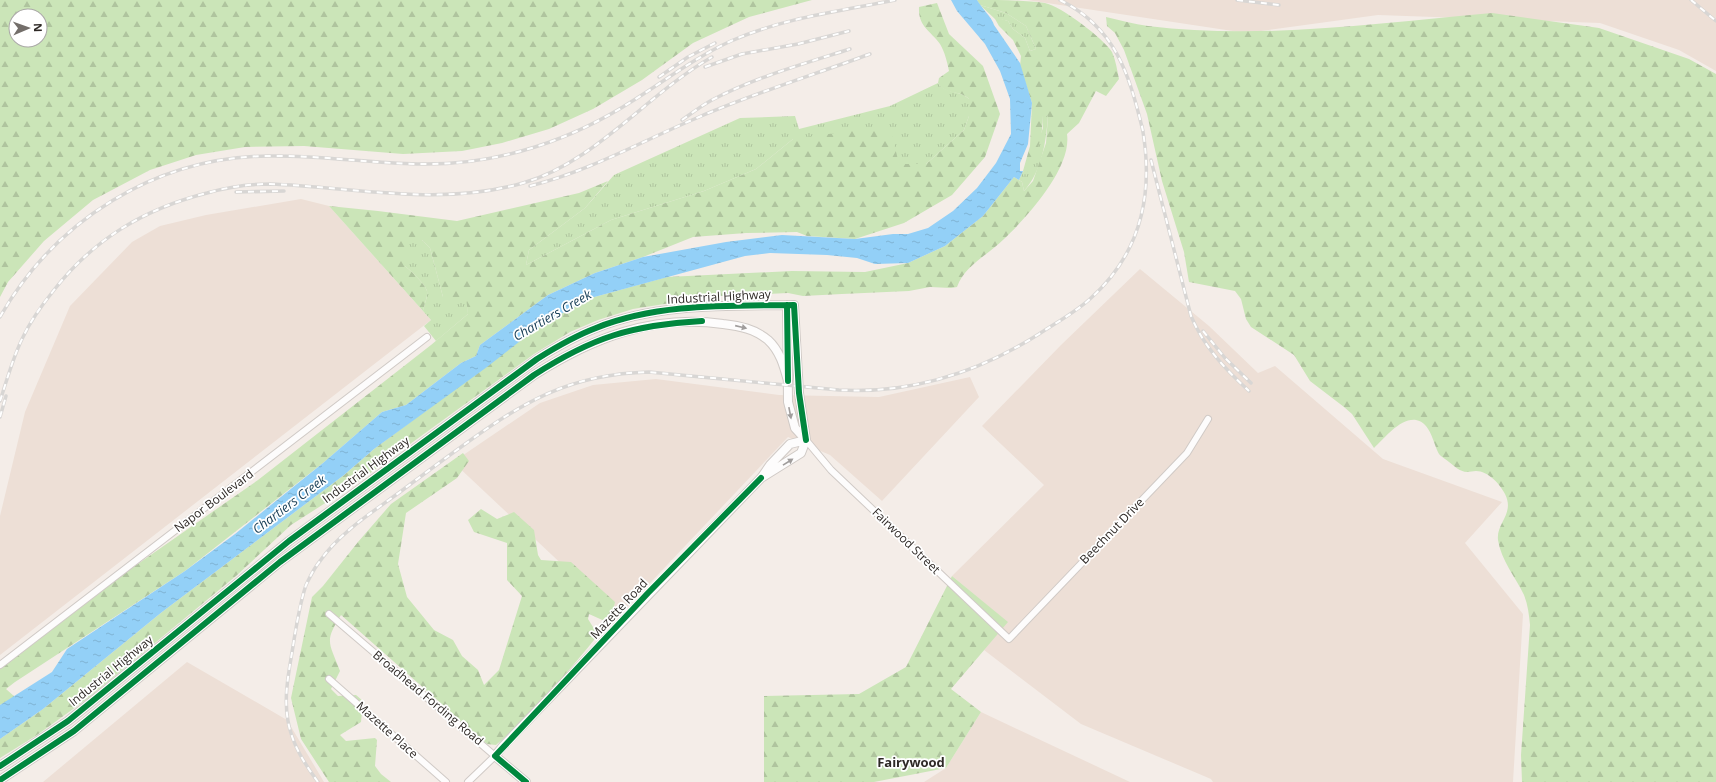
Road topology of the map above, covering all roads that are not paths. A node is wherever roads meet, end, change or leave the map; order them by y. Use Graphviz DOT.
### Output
graph roads {
  1 [pos="791,305"];
  2 [pos="427,338"];
  3 [pos="788,381"];
  4 [pos="1208,419"];
  5 [pos="806,440"];
  6 [pos="761,478"];
  7 [pos="329,614"];
  8 [pos="1008,639"];
  9 [pos="0,665"];
  10 [pos="329,679"];
  11 [pos="495,756"];
  12 [pos="0,766"];
  13 [pos="0,780"];
  14 [pos="446,782"];
  15 [pos="468,782"];
  16 [pos="526,782"];
  1 -- 3 [label="street, Fairwood Street"];
  1 -- 5 [label="street"];
  1 -- 12 [label="street, Industrial Highway"];
  2 -- 9 [label="street, Napor Boulevard"];
  3 -- 5 [label="street, Fairwood Street, one-way"];
  13 -- 3 [label="street, Industrial Highway, one-way"];
  4 -- 8 [label="street, Beechnut Drive"];
  6 -- 5 [label="street, Mazette Road, one-way"];
  5 -- 6 [label="street, Mazette Road"];
  5 -- 8 [label="street, Fairwood Street"];
  6 -- 11 [label="street, Mazette Road"];
  7 -- 11 [label="street, Broadhead Fording Road"];
  10 -- 14 [label="street, Mazette Place"];
  11 -- 15 [label="street, Mazette Road"];
  11 -- 16 [label="street, Broadhead Fording Road"];
}
